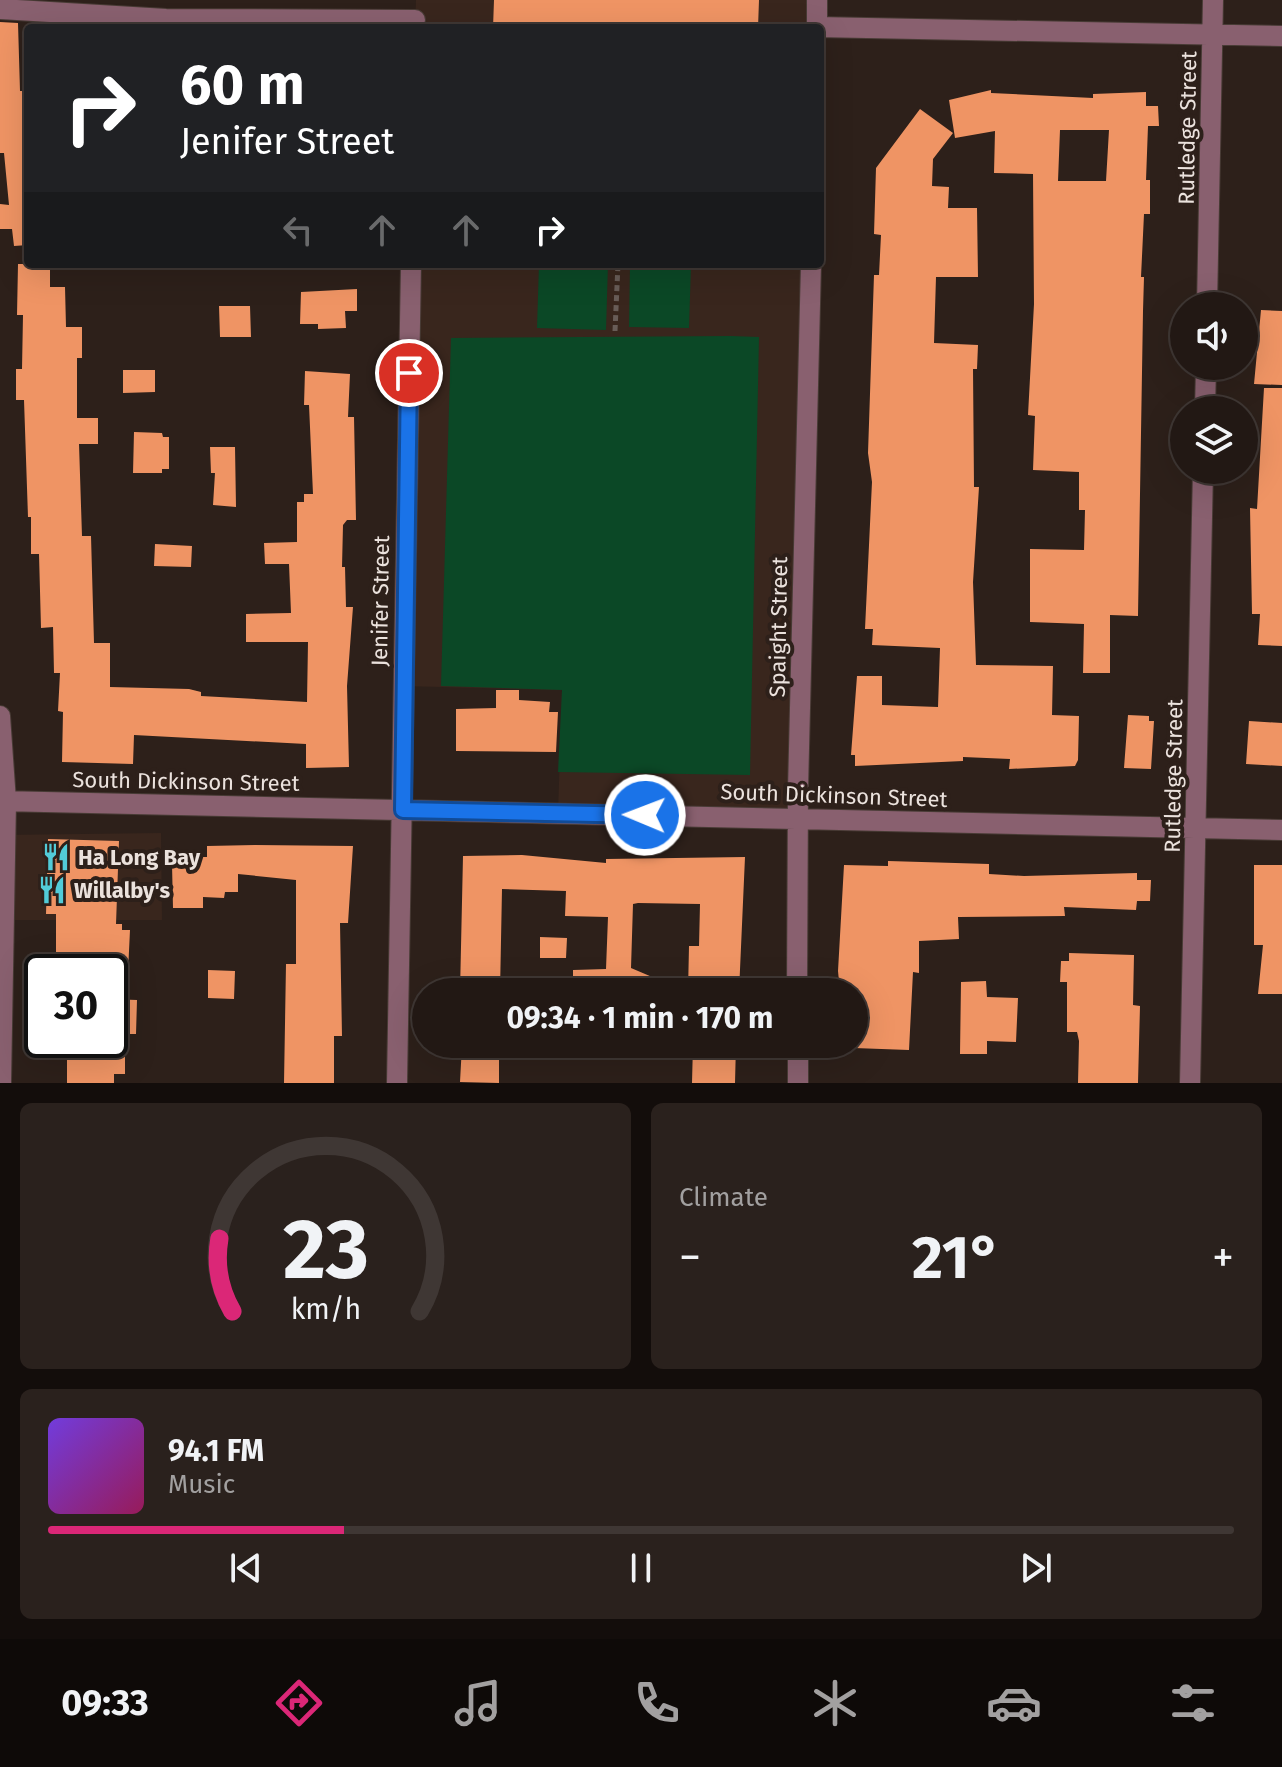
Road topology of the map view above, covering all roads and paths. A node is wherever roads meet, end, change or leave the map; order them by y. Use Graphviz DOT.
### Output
graph roads {
  1 [pos="817,0"];
  2 [pos="1213,0"];
  3 [pos="0,9"];
  4 [pos="415,16"];
  5 [pos="817,24"];
  6 [pos="824,28"];
  7 [pos="1213,35"];
  8 [pos="1282,36"];
  9 [pos="411,268"];
  10 [pos="618,268"];
  11 [pos="811,268"];
  12 [pos="1207,292"];
  13 [pos="615,331"];
  14 [pos="1203,484"];
  15 [pos="0,716"];
  16 [pos="3,801"];
  17 [pos="403,810"];
  18 [pos="797,818"];
  19 [pos="1282,830"];
  20 [pos="1195,831"];
  21 [pos="797,978"];
  22 [pos="798,1058"];
  23 [pos="1,1083"];
  24 [pos="397,1083"];
  25 [pos="798,1083"];
  26 [pos="1190,1083"];
  1 -- 5 [label="street"];
  2 -- 7 [label="street, Rutledge Street"];
  3 -- 4 [label="street"];
  6 -- 7 [label="street"];
  7 -- 8 [label="street"];
  7 -- 12 [label="street, Rutledge Street"];
  9 -- 17 [label="street, Jenifer Street"];
  10 -- 13 [label="path"];
  11 -- 18 [label="street, Spaight Street"];
  14 -- 20 [label="street, Rutledge Street"];
  15 -- 16 [label="street"];
  16 -- 17 [label="street, South Dickinson Street"];
  16 -- 23 [label="street"];
  17 -- 18 [label="street, South Dickinson Street"];
  17 -- 24 [label="street, Jenifer Street"];
  18 -- 20 [label="street, South Dickinson Street"];
  18 -- 21 [label="street, Spaight Street"];
  19 -- 20 [label="street, South Dickinson Street"];
  20 -- 26 [label="street, Rutledge Street"];
  22 -- 25 [label="street"];
}
